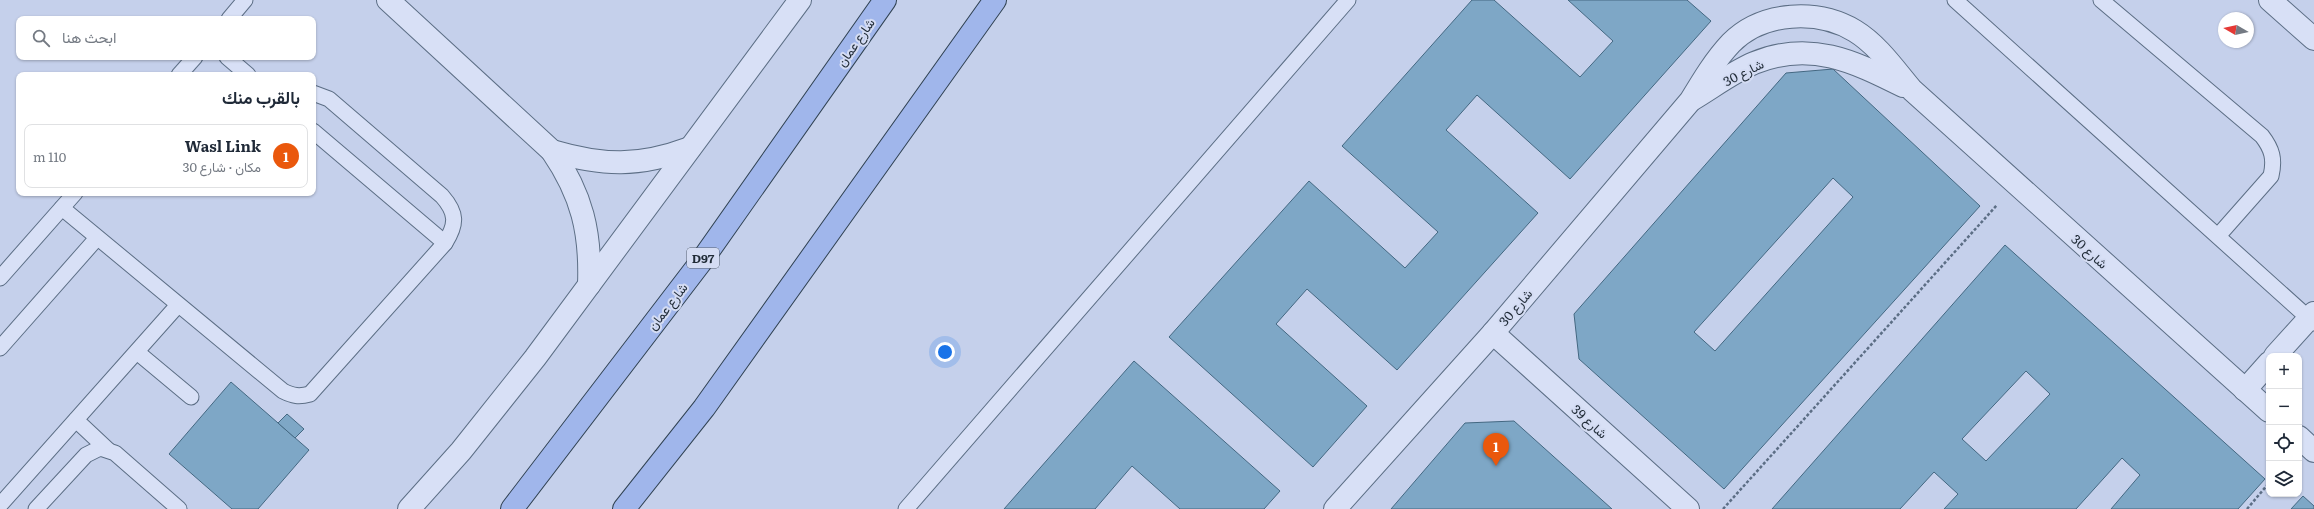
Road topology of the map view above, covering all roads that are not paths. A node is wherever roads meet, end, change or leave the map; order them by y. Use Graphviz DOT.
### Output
graph roads {
  1 [pos="245,0"];
  2 [pos="388,0"];
  3 [pos="800,0"];
  4 [pos="885,0"];
  5 [pos="995,0"];
  6 [pos="1348,0"];
  7 [pos="1955,0"];
  8 [pos="2101,0"];
  9 [pos="2270,0"];
  10 [pos="232,16"];
  11 [pos="2314,39"];
  12 [pos="192,60"];
  13 [pos="230,60"];
  14 [pos="182,72"];
  15 [pos="244,72"];
  16 [pos="1912,90"];
  17 [pos="316,94"];
  18 [pos="1691,100"];
  19 [pos="316,134"];
  20 [pos="690,148"];
  21 [pos="552,151"];
  22 [pos="72,196"];
  23 [pos="62,208"];
  24 [pos="2218,236"];
  25 [pos="97,238"];
  26 [pos="445,243"];
  27 [pos="0,278"];
  28 [pos="589,285"];
  29 [pos="178,305"];
  30 [pos="2312,318"];
  31 [pos="1493,333"];
  32 [pos="0,348"];
  33 [pos="137,352"];
  34 [pos="2278,353"];
  35 [pos="2266,366"];
  36 [pos="2245,390"];
  37 [pos="191,397"];
  38 [pos="2266,408"];
  39 [pos="76,420"];
  40 [pos="2302,440"];
  41 [pos="108,450"];
  42 [pos="2314,451"];
  43 [pos="0,505"];
  44 [pos="36,509"];
  45 [pos="179,509"];
  46 [pos="409,509"];
  47 [pos="512,509"];
  48 [pos="624,509"];
  49 [pos="906,509"];
  50 [pos="1335,509"];
  51 [pos="1688,509"];
  1 -- 10 [label="lane"];
  2 -- 21 [label="street"];
  3 -- 20 [label="street"];
  4 -- 47 [label="main road, شارع عمان / D97"];
  5 -- 48 [label="main road"];
  6 -- 49 [label="lane"];
  7 -- 24 [label="lane"];
  8 -- 24 [label="lane"];
  9 -- 11 [label="street"];
  12 -- 14 [label="lane"];
  13 -- 15 [label="lane"];
  16 -- 18 [label="street, شارع 30"];
  16 -- 18 [label="street, شارع 30"];
  16 -- 36 [label="street, شارع 30"];
  17 -- 26 [label="lane"];
  18 -- 31 [label="street, شارع 30"];
  19 -- 26 [label="lane"];
  20 -- 21 [label="street"];
  20 -- 28 [label="street"];
  21 -- 28 [label="street"];
  22 -- 23 [label="lane"];
  23 -- 25 [label="lane"];
  23 -- 27 [label="lane"];
  24 -- 30 [label="lane"];
  25 -- 29 [label="lane"];
  25 -- 32 [label="lane"];
  26 -- 29 [label="lane"];
  28 -- 46 [label="street"];
  29 -- 33 [label="lane"];
  30 -- 34 [label="street"];
  31 -- 50 [label="street, شارع 30"];
  31 -- 51 [label="street, شارع 39"];
  33 -- 37 [label="lane"];
  33 -- 39 [label="lane"];
  35 -- 36 [label="street"];
  36 -- 38 [label="street, شارع 30"];
  39 -- 41 [label="lane"];
  39 -- 43 [label="lane"];
  40 -- 42 [label="street"];
  41 -- 44 [label="lane"];
  41 -- 45 [label="lane"];
}
